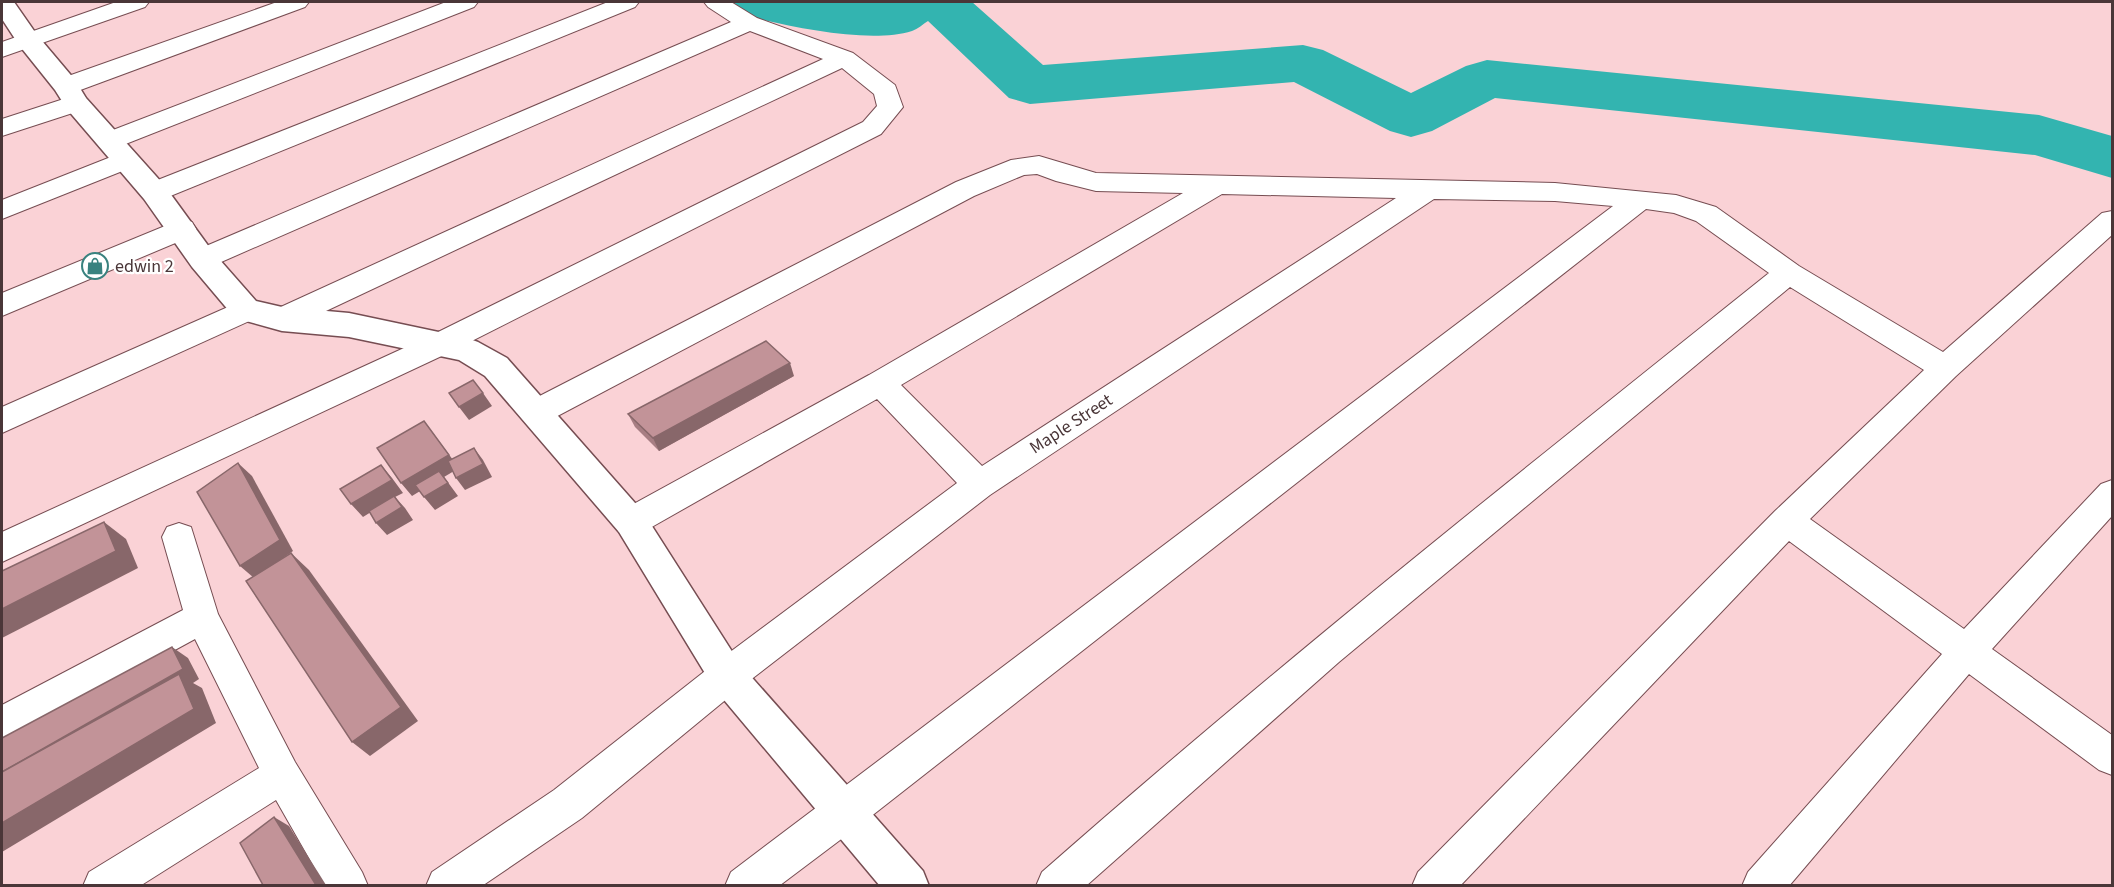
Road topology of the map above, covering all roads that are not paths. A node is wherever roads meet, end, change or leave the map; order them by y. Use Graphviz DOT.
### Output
graph roads {
  1 [pos="2,2"];
  2 [pos="137,2"];
  3 [pos="297,2"];
  4 [pos="466,2"];
  5 [pos="627,2"];
  6 [pos="716,2"];
  7 [pos="749,23"];
  8 [pos="15,45"];
  9 [pos="844,58"];
  10 [pos="71,94"];
  11 [pos="2,128"];
  12 [pos="118,151"];
  13 [pos="1217,185"];
  14 [pos="1429,189"];
  15 [pos="154,192"];
  16 [pos="1641,199"];
  17 [pos="2,210"];
  18 [pos="2112,220"];
  19 [pos="182,229"];
  20 [pos="202,259"];
  21 [pos="1789,273"];
  22 [pos="2,305"];
  23 [pos="246,310"];
  24 [pos="282,319"];
  25 [pos="438,345"];
  26 [pos="1945,368"];
  27 [pos="880,383"];
  28 [pos="537,412"];
  29 [pos="2,421"];
  30 [pos="979,485"];
  31 [pos="2112,494"];
  32 [pos="631,522"];
  33 [pos="1787,522"];
  34 [pos="178,537"];
  35 [pos="2,548"];
  36 [pos="201,617"];
  37 [pos="1966,652"];
  38 [pos="726,676"];
  39 [pos="2,724"];
  40 [pos="2112,757"];
  41 [pos="282,775"];
  42 [pos="846,811"];
  43 [pos="103,885"];
  44 [pos="348,885"];
  45 [pos="446,885"];
  46 [pos="745,885"];
  47 [pos="908,885"];
  48 [pos="1056,885"];
  49 [pos="1431,885"];
  50 [pos="1762,885"];
  1 -- 8 [label="street"];
  2 -- 8 [label="street"];
  3 -- 10 [label="street"];
  4 -- 12 [label="street"];
  5 -- 15 [label="street"];
  6 -- 7 [label="street"];
  7 -- 9 [label="street"];
  7 -- 20 [label="street"];
  8 -- 10 [label="street"];
  9 -- 24 [label="street"];
  9 -- 25 [label="street"];
  10 -- 11 [label="street"];
  10 -- 12 [label="street"];
  12 -- 15 [label="street"];
  12 -- 17 [label="street"];
  13 -- 14 [label="street"];
  13 -- 27 [label="street"];
  13 -- 28 [label="street"];
  14 -- 16 [label="street"];
  14 -- 30 [label="street, Maple Street"];
  15 -- 19 [label="street"];
  16 -- 21 [label="street"];
  16 -- 42 [label="street"];
  18 -- 26 [label="street"];
  19 -- 20 [label="street"];
  19 -- 22 [label="street"];
  20 -- 23 [label="street"];
  21 -- 26 [label="street"];
  21 -- 48 [label="street"];
  23 -- 24 [label="street"];
  23 -- 29 [label="street"];
  24 -- 25 [label="street"];
  25 -- 28 [label="street"];
  25 -- 35 [label="street"];
  26 -- 33 [label="street"];
  27 -- 30 [label="street"];
  27 -- 32 [label="street"];
  28 -- 32 [label="street"];
  30 -- 38 [label="street, Maple Street"];
  31 -- 37 [label="street"];
  32 -- 38 [label="street"];
  33 -- 37 [label="street"];
  33 -- 49 [label="street"];
  34 -- 36 [label="street"];
  36 -- 39 [label="street"];
  36 -- 41 [label="street"];
  37 -- 40 [label="street"];
  37 -- 50 [label="street"];
  38 -- 42 [label="street"];
  38 -- 45 [label="street, Maple Street"];
  41 -- 43 [label="street"];
  41 -- 44 [label="street"];
  42 -- 46 [label="street"];
  42 -- 47 [label="street"];
}
